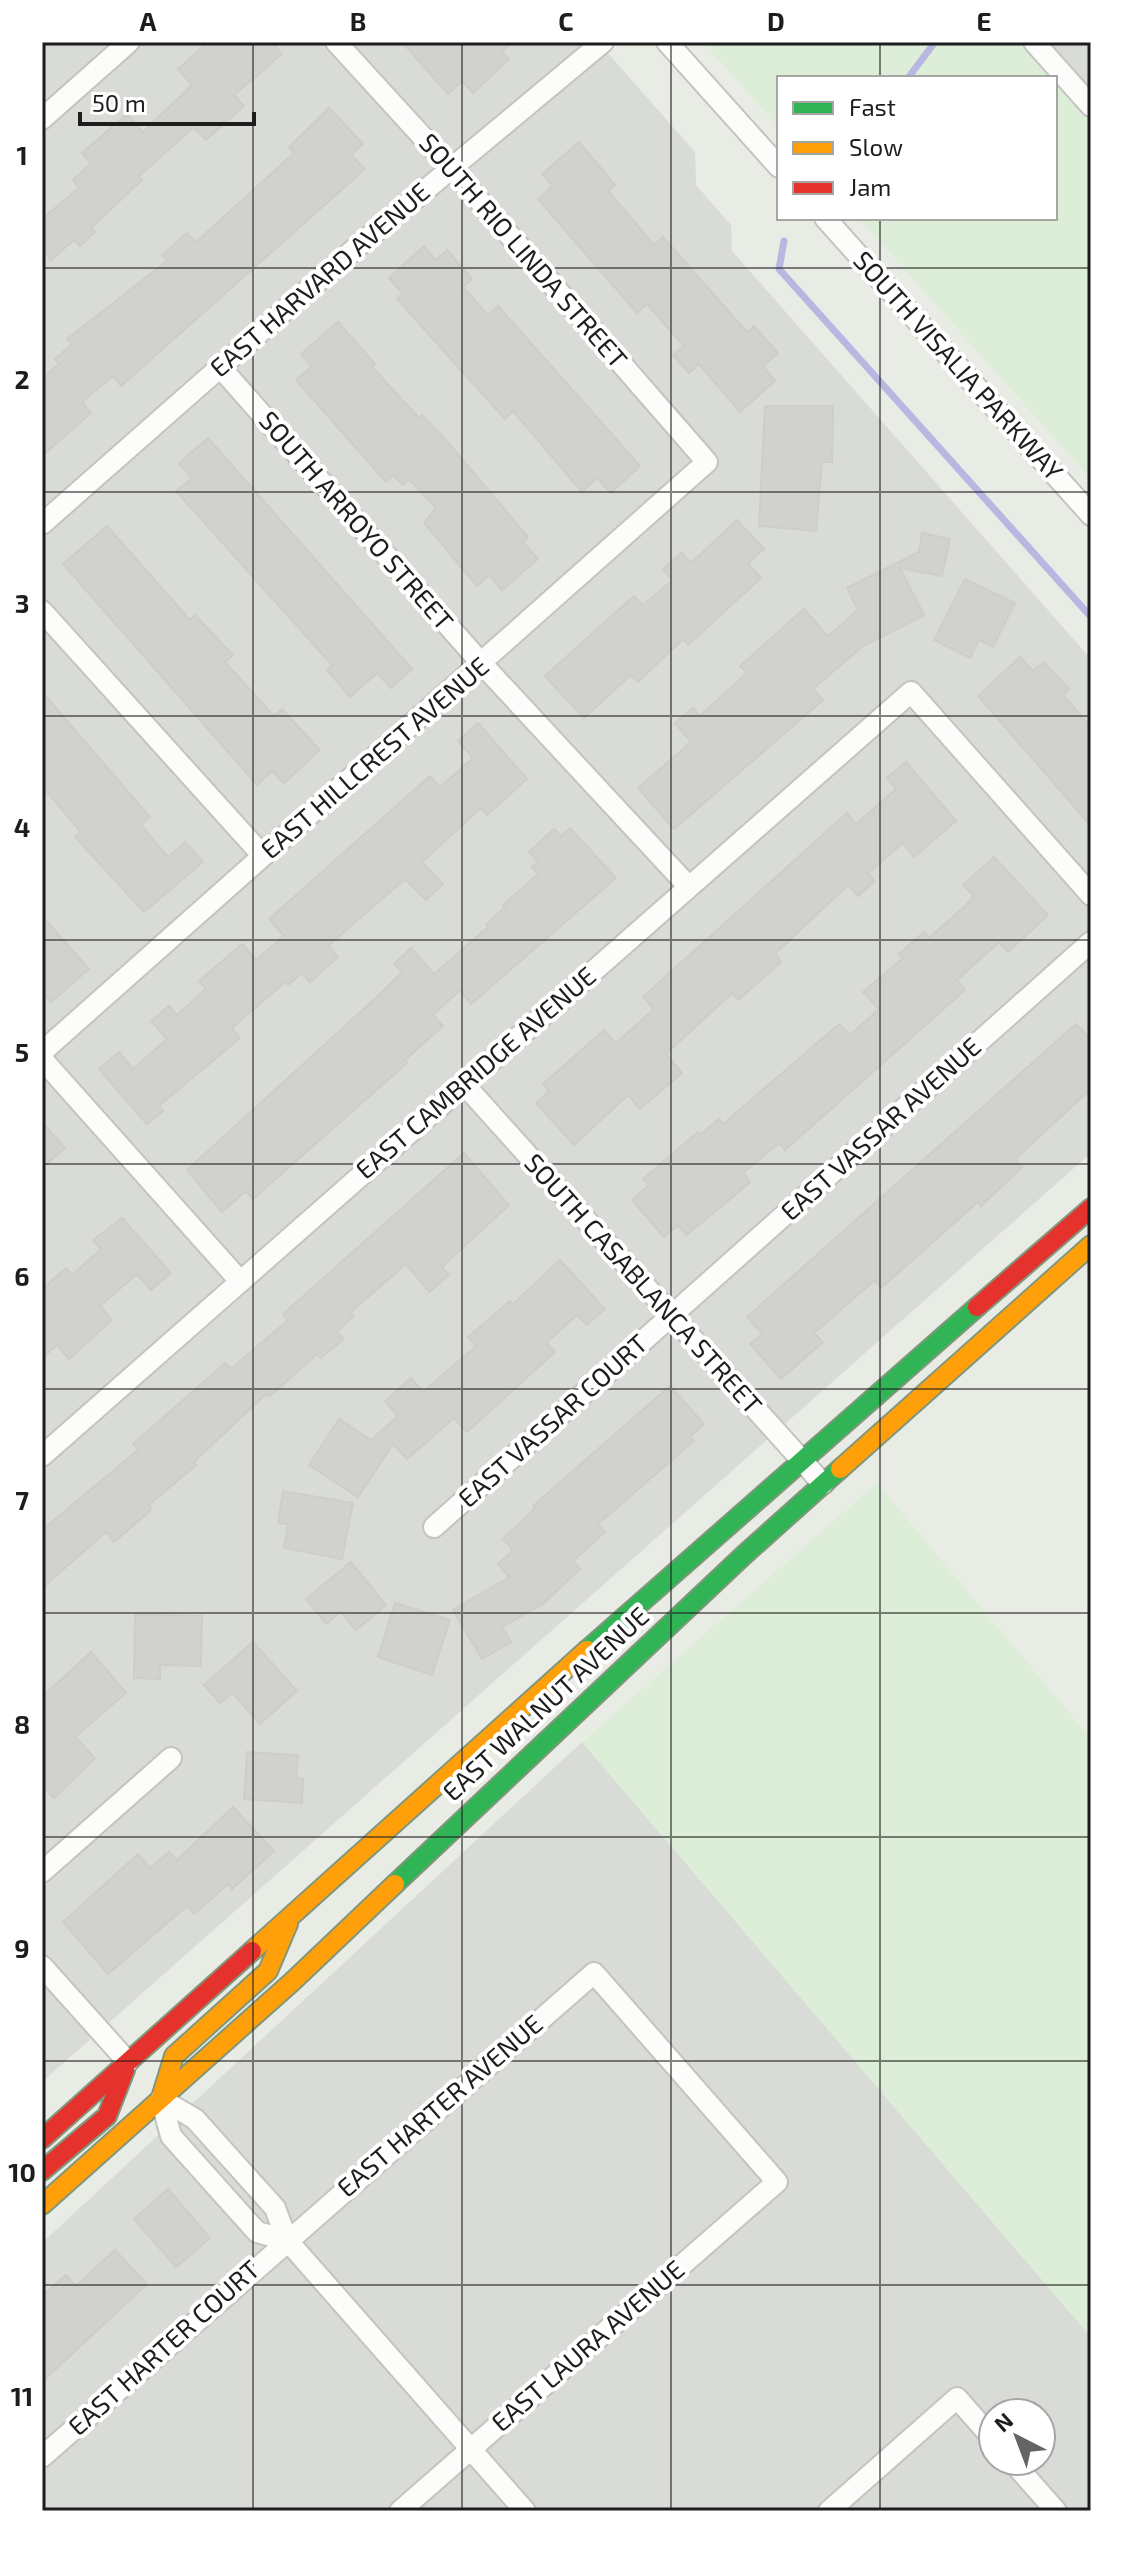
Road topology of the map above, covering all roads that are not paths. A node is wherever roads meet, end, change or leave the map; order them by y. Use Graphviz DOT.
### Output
graph roads {
  1 [pos="129,42"];
  2 [pos="336,42"];
  3 [pos="603,42"];
  4 [pos="667,42"];
  5 [pos="1034,42"];
  6 [pos="1091,106"];
  7 [pos="42,119"];
  8 [pos="777,165"];
  9 [pos="451,168"];
  10 [pos="827,220"];
  11 [pos="220,367"];
  12 [pos="707,462"];
  13 [pos="1091,515"];
  14 [pos="42,524"];
  15 [pos="42,611"];
  16 [pos="482,664"];
  17 [pos="263,856"];
  18 [pos="689,887"];
  19 [pos="1091,895"];
  20 [pos="1091,942"];
  21 [pos="42,1052"];
  22 [pos="42,1059"];
  23 [pos="463,1083"];
  24 [pos="1091,1208"];
  25 [pos="1091,1245"];
  26 [pos="240,1281"];
  27 [pos="672,1315"];
  28 [pos="42,1456"];
  29 [pos="801,1459"];
  30 [pos="823,1484"];
  31 [pos="434,1527"];
  32 [pos="535,1722"];
  33 [pos="171,1758"];
  34 [pos="42,1872"];
  35 [pos="292,1915"];
  36 [pos="42,1966"];
  37 [pos="128,2062"];
  38 [pos="161,2099"];
  39 [pos="42,2139"];
  40 [pos="42,2171"];
  41 [pos="777,2182"];
  42 [pos="42,2205"];
  43 [pos="287,2240"];
  44 [pos="977,2421"];
  45 [pos="470,2448"];
  46 [pos="42,2457"];
  47 [pos="1026,2477"];
  48 [pos="400,2511"];
  49 [pos="525,2511"];
  50 [pos="829,2511"];
  51 [pos="1056,2511"];
  1 -- 7 [label="street"];
  2 -- 9 [label="street, SOUTH RIO LINDA STREET"];
  3 -- 9 [label="street, EAST HARVARD AVENUE"];
  4 -- 8 [label="street"];
  5 -- 6 [label="street"];
  9 -- 11 [label="street, EAST HARVARD AVENUE"];
  9 -- 12 [label="street, SOUTH RIO LINDA STREET"];
  10 -- 13 [label="street, SOUTH VISALIA PARKWAY"];
  11 -- 14 [label="street, EAST HARVARD AVENUE"];
  11 -- 16 [label="street, SOUTH ARROYO STREET"];
  12 -- 16 [label="street, EAST HILLCREST AVENUE"];
  15 -- 17 [label="street"];
  16 -- 17 [label="street, EAST HILLCREST AVENUE"];
  16 -- 18 [label="street, SOUTH ARROYO STREET"];
  17 -- 21 [label="street, EAST HILLCREST AVENUE"];
  18 -- 19 [label="street, EAST CAMBRIDGE AVENUE"];
  18 -- 23 [label="street, EAST CAMBRIDGE AVENUE"];
  20 -- 27 [label="street, EAST VASSAR AVENUE"];
  22 -- 26 [label="street"];
  23 -- 26 [label="street, EAST CAMBRIDGE AVENUE"];
  23 -- 27 [label="street, SOUTH CASABLANCA STREET"];
  24 -- 29 [label="main road, EAST WALNUT AVENUE"];
  25 -- 30 [label="main road, EAST WALNUT AVENUE"];
  26 -- 28 [label="street, EAST CAMBRIDGE AVENUE"];
  27 -- 29 [label="street, SOUTH CASABLANCA STREET"];
  27 -- 31 [label="street, EAST VASSAR COURT"];
  29 -- 30 [label="street, SOUTH CASABLANCA STREET"];
  29 -- 32 [label="main road, EAST WALNUT AVENUE"];
  30 -- 32 [label="main road, EAST WALNUT AVENUE"];
  32 -- 35 [label="main road, EAST WALNUT AVENUE"];
  32 -- 38 [label="main road, EAST WALNUT AVENUE"];
  33 -- 34 [label="street"];
  35 -- 37 [label="main road, EAST WALNUT AVENUE"];
  35 -- 38 [label="main road"];
  36 -- 37 [label="street"];
  37 -- 39 [label="main road, EAST WALNUT AVENUE"];
  37 -- 40 [label="main road"];
  38 -- 42 [label="main road, EAST WALNUT AVENUE"];
  38 -- 43 [label="street"];
  38 -- 43 [label="street"];
  41 -- 43 [label="street, EAST HARTER AVENUE"];
  41 -- 45 [label="street, EAST LAURA AVENUE"];
  43 -- 45 [label="street"];
  43 -- 46 [label="street, EAST HARTER COURT"];
  44 -- 50 [label="street"];
  45 -- 48 [label="street, EAST LAURA AVENUE"];
  45 -- 49 [label="street"];
  47 -- 51 [label="street"];
}
